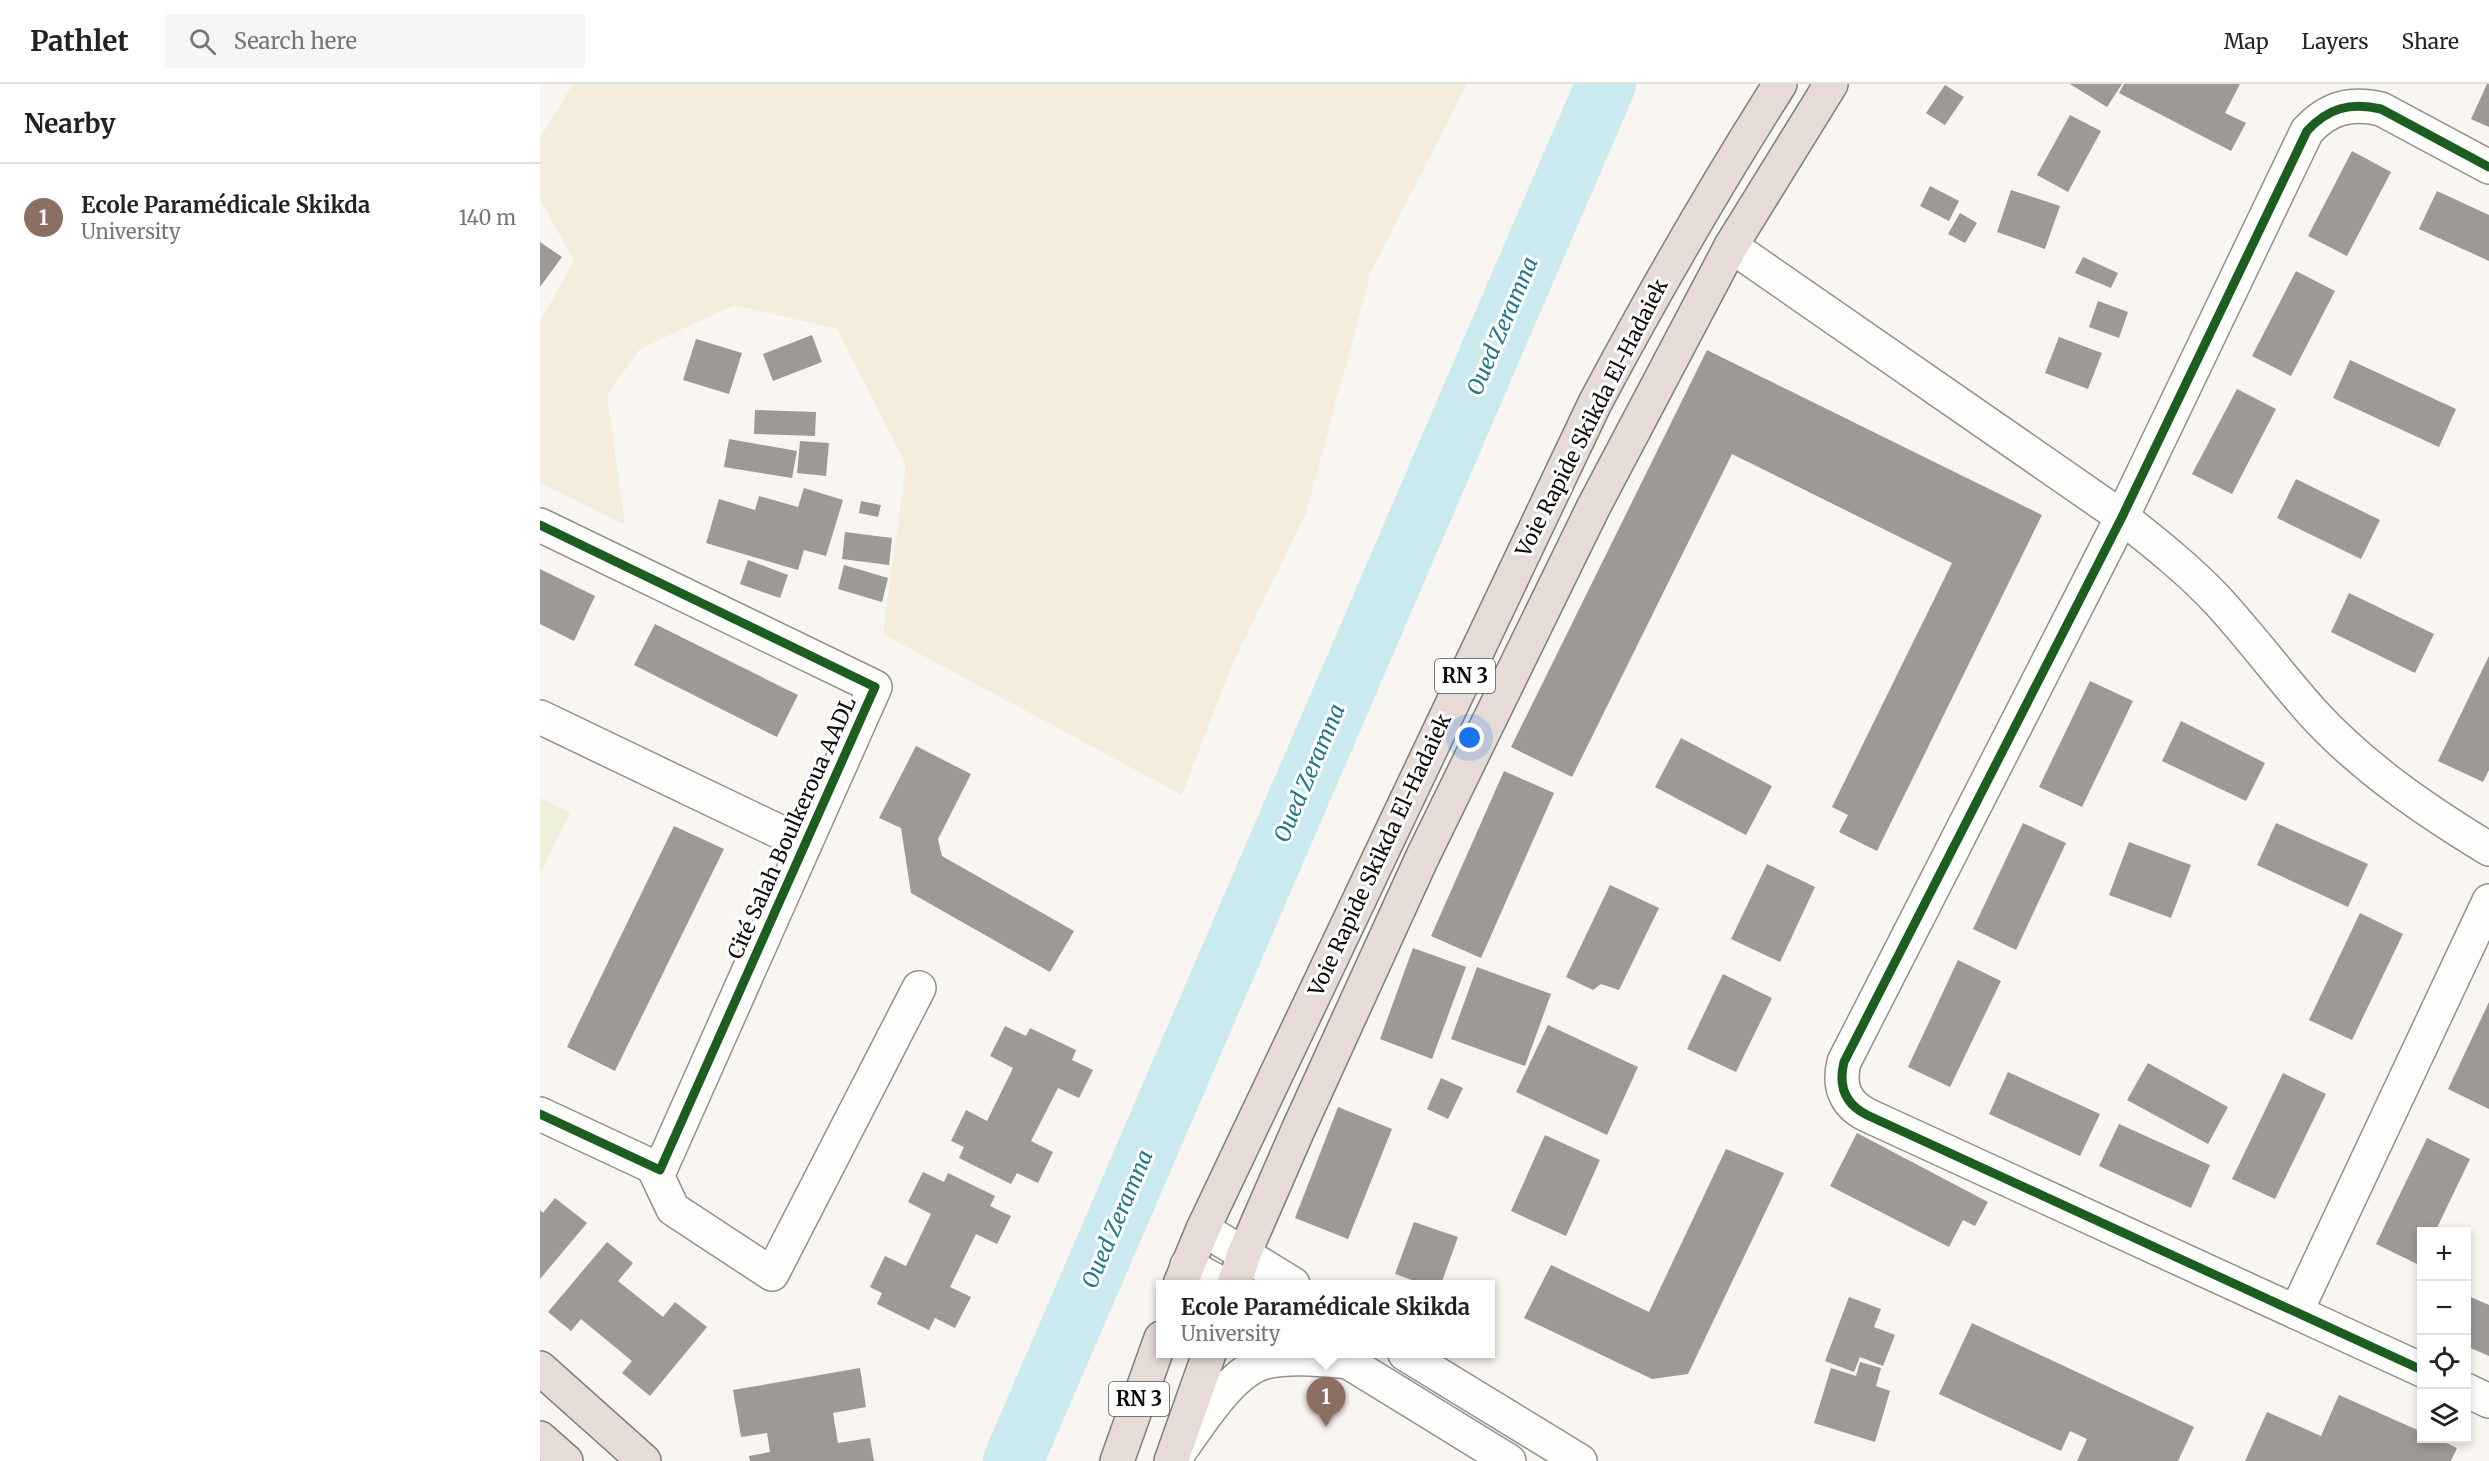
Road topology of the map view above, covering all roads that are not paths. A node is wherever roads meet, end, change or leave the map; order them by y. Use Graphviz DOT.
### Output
graph roads {
  1 [pos="1780,84"];
  2 [pos="1832,84"];
  3 [pos="2489,166"];
  4 [pos="1731,246"];
  5 [pos="2122,517"];
  6 [pos="540,525"];
  7 [pos="540,717"];
  8 [pos="805,844"];
  9 [pos="2489,849"];
  10 [pos="2489,901"];
  11 [pos="920,988"];
  12 [pos="540,1114"];
  13 [pos="653,1167"];
  14 [pos="1203,1229"];
  15 [pos="1244,1254"];
  16 [pos="1184,1275"];
  17 [pos="1205,1280"];
  18 [pos="1235,1280"];
  19 [pos="1286,1280"];
  20 [pos="2296,1312"];
  21 [pos="1156,1352"];
  22 [pos="1207,1358"];
  23 [pos="1342,1358"];
  24 [pos="1413,1358"];
  25 [pos="540,1368"];
  26 [pos="2417,1368"];
  27 [pos="2471,1392"];
  28 [pos="2489,1401"];
  29 [pos="540,1438"];
  30 [pos="566,1461"];
  31 [pos="644,1461"];
  32 [pos="1117,1461"];
  33 [pos="1172,1461"];
  34 [pos="1509,1461"];
  35 [pos="1580,1461"];
  1 -- 14 [label="highway, Voie Rapide Skikda El-Hadaiek / RN 3"];
  2 -- 4 [label="highway, Voie Rapide Skikda El-Hadaiek / RN 3"];
  3 -- 5 [label="street"];
  4 -- 5 [label="street"];
  4 -- 15 [label="highway, Voie Rapide Skikda El-Hadaiek / RN 3"];
  5 -- 9 [label="street"];
  5 -- 20 [label="street"];
  6 -- 8 [label="street, Cité Salah Boulkeroua AADL"];
  7 -- 8 [label="street, Cité Salah Boulkeroua AADL"];
  8 -- 13 [label="street, Cité Salah Boulkeroua AADL"];
  10 -- 20 [label="street"];
  11 -- 13 [label="street"];
  12 -- 13 [label="street"];
  14 -- 15 [label="street"];
  14 -- 16 [label="highway, Voie Rapide Skikda El-Hadaiek / RN 3"];
  15 -- 18 [label="highway, Voie Rapide Skikda El-Hadaiek / RN 3"];
  15 -- 19 [label="street"];
  16 -- 17 [label="street"];
  20 -- 26 [label="street"];
  21 -- 32 [label="highway, RN 3"];
  22 -- 33 [label="highway, RN 3"];
  23 -- 33 [label="street"];
  23 -- 34 [label="street"];
  24 -- 35 [label="street"];
  25 -- 31 [label="highway"];
  27 -- 28 [label="street"];
  29 -- 30 [label="highway"];
}
